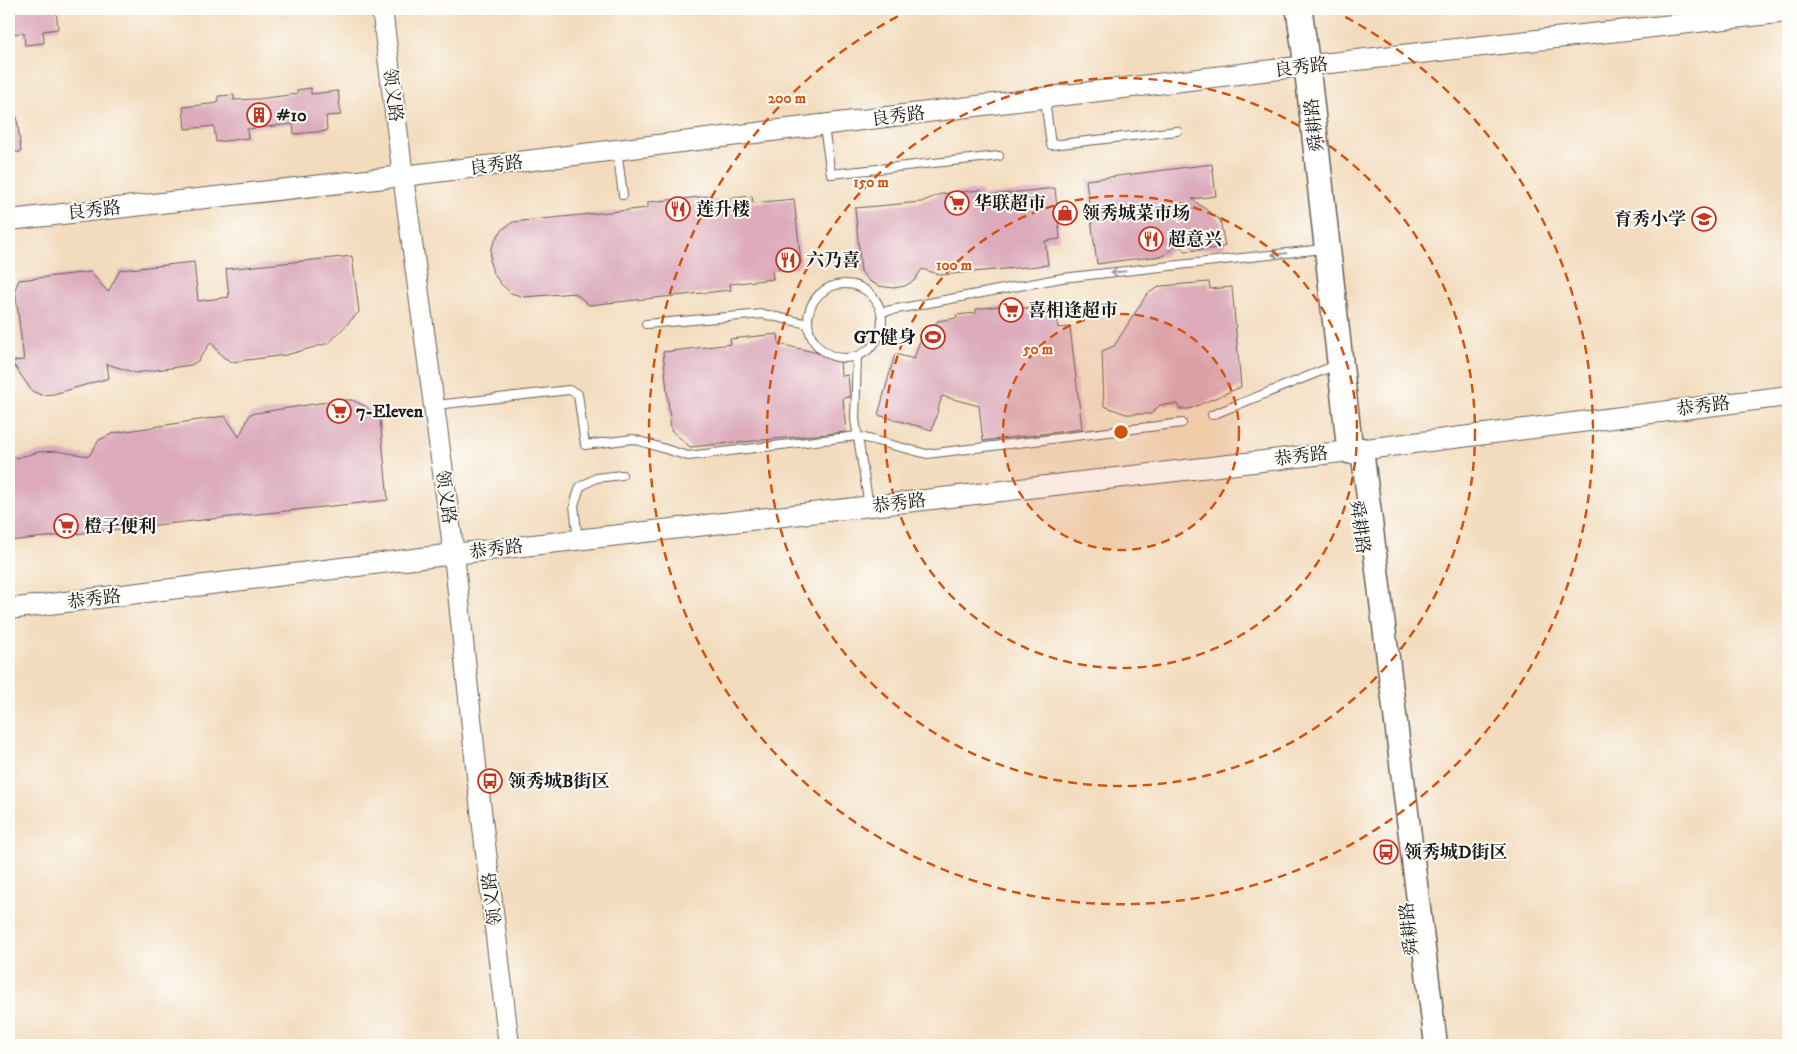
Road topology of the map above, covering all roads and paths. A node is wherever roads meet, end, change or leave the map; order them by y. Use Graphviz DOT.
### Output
graph roads {
  1 [pos="382,9"];
  2 [pos="1299,9"];
  3 [pos="1314,9"];
  4 [pos="1788,12"];
  5 [pos="1314,65"];
  6 [pos="1045,98"];
  7 [pos="824,125"];
  8 [pos="1177,131"];
  9 [pos="617,150"];
  10 [pos="999,156"];
  11 [pos="403,176"];
  12 [pos="623,195"];
  13 [pos="9,220"];
  14 [pos="1328,249"];
  15 [pos="882,312"];
  16 [pos="646,324"];
  17 [pos="808,324"];
  18 [pos="857,356"];
  19 [pos="1340,363"];
  20 [pos="1788,396"];
  21 [pos="434,405"];
  22 [pos="1212,415"];
  23 [pos="1182,424"];
  24 [pos="857,436"];
  25 [pos="1356,450"];
  26 [pos="622,475"];
  27 [pos="869,506"];
  28 [pos="578,540"];
  29 [pos="454,554"];
  30 [pos="9,610"];
  31 [pos="509,1045"];
  32 [pos="1421,1045"];
  33 [pos="1436,1045"];
  1 -- 11 [label="street, 领义路"];
  2 -- 5 [label="main road, 舜耕路"];
  3 -- 5 [label="main road, 舜耕路"];
  4 -- 5 [label="street, 良秀路"];
  5 -- 6 [label="street, 良秀路"];
  5 -- 14 [label="main road, 舜耕路"];
  5 -- 25 [label="main road, 舜耕路"];
  6 -- 7 [label="street, 良秀路"];
  6 -- 8 [label="lane"];
  7 -- 9 [label="street, 良秀路"];
  7 -- 10 [label="lane"];
  9 -- 11 [label="street, 良秀路"];
  9 -- 12 [label="lane"];
  11 -- 13 [label="street, 良秀路"];
  11 -- 21 [label="street, 领义路"];
  14 -- 15 [label="lane, one-way"];
  14 -- 19 [label="main road, 舜耕路"];
  15 -- 17 [label="lane"];
  15 -- 18 [label="lane"];
  16 -- 17 [label="lane"];
  17 -- 18 [label="lane"];
  18 -- 24 [label="lane"];
  19 -- 22 [label="lane"];
  19 -- 25 [label="main road, 舜耕路"];
  20 -- 25 [label="street, 恭秀路"];
  21 -- 24 [label="lane"];
  21 -- 29 [label="street, 领义路"];
  23 -- 24 [label="lane"];
  24 -- 27 [label="lane"];
  25 -- 27 [label="street, 恭秀路"];
  25 -- 32 [label="main road, 舜耕路"];
  25 -- 33 [label="main road, 舜耕路"];
  26 -- 28 [label="lane"];
  27 -- 28 [label="street, 恭秀路"];
  28 -- 29 [label="street, 恭秀路"];
  29 -- 30 [label="street, 恭秀路"];
  29 -- 31 [label="street, 领义路"];
}
